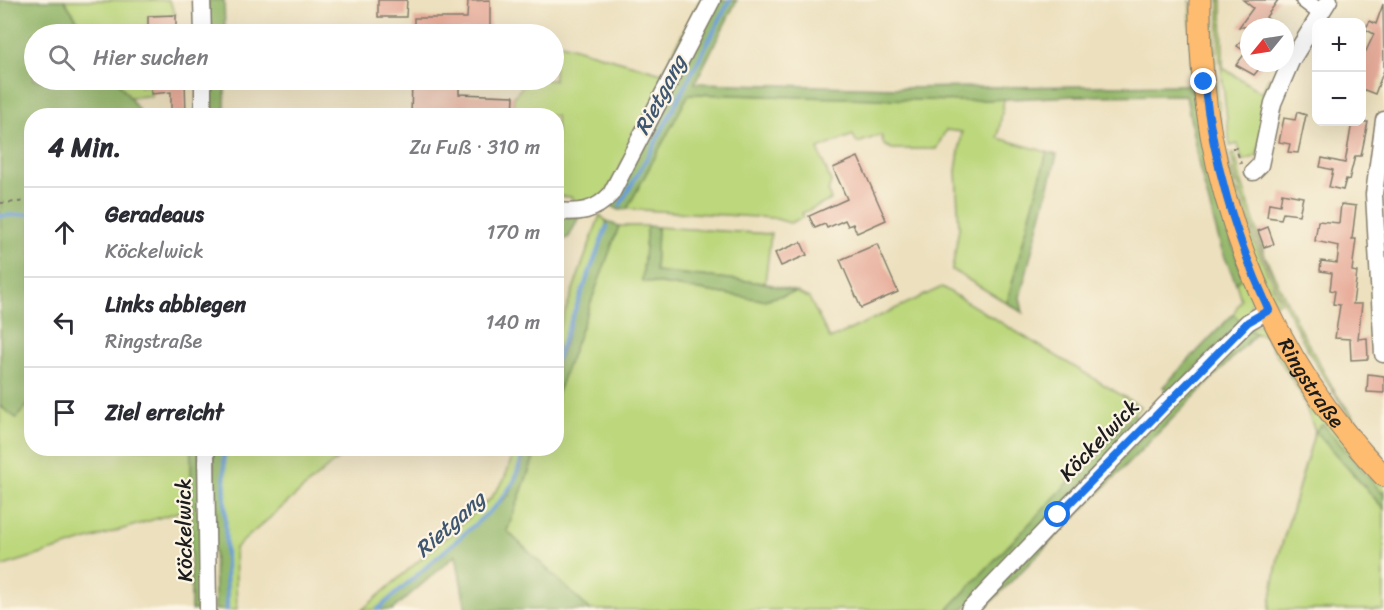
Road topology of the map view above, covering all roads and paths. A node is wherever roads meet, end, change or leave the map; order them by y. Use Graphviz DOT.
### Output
graph roads {
  1 [pos="202,0"];
  2 [pos="712,0"];
  3 [pos="1200,0"];
  4 [pos="1304,0"];
  5 [pos="1325,6"];
  6 [pos="203,24"];
  7 [pos="203,90"];
  8 [pos="203,108"];
  9 [pos="1384,120"];
  10 [pos="1230,156"];
  11 [pos="1253,172"];
  12 [pos="24,202"];
  13 [pos="0,203"];
  14 [pos="564,212"];
  15 [pos="1269,310"];
  16 [pos="1383,354"];
  17 [pos="206,456"];
  18 [pos="1384,476"];
  19 [pos="208,610"];
  20 [pos="969,610"];
  1 -- 6 [label="street"];
  2 -- 14 [label="street"];
  3 -- 15 [label="main road, Ringstraße"];
  4 -- 5 [label="street"];
  5 -- 11 [label="street"];
  7 -- 8 [label="street"];
  9 -- 16 [label="street"];
  10 -- 11 [label="path"];
  12 -- 13 [label="path"];
  15 -- 18 [label="main road, Ringstraße"];
  15 -- 20 [label="street, Köckelwick"];
  17 -- 19 [label="street, Köckelwick"];
}
